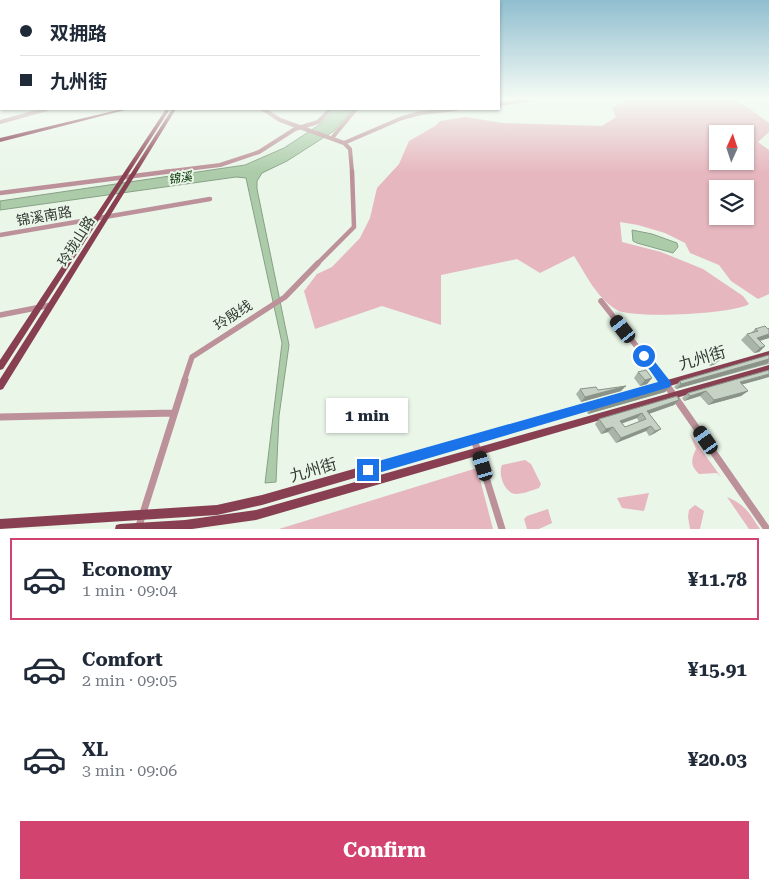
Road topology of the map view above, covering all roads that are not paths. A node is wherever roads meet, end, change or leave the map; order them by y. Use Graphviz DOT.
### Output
graph roads {
  1 [pos="60,124"];
  2 [pos="65,124"];
  3 [pos="158,124"];
  4 [pos="165,124"];
  5 [pos="290,124"];
  6 [pos="315,124"];
  7 [pos="344,124"];
  8 [pos="389,124"];
  9 [pos="304,129"];
  10 [pos="332,138"];
  11 [pos="0,139"];
  12 [pos="344,143"];
  13 [pos="123,178"];
  14 [pos="130,179"];
  15 [pos="0,193"];
  16 [pos="210,199"];
  17 [pos="106,216"];
  18 [pos="97,218"];
  19 [pos="0,235"];
  20 [pos="601,301"];
  21 [pos="51,304"];
  22 [pos="39,307"];
  23 [pos="0,314"];
  24 [pos="769,354"];
  25 [pos="0,367"];
  26 [pos="769,368"];
  27 [pos="666,384"];
  28 [pos="0,386"];
  29 [pos="675,395"];
  30 [pos="174,413"];
  31 [pos="0,417"];
  32 [pos="474,439"];
  33 [pos="478,451"];
  34 [pos="142,516"];
  35 [pos="0,524"];
  36 [pos="138,528"];
  37 [pos="120,529"];
  38 [pos="502,529"];
  39 [pos="767,529"];
  1 -- 11 [label="highway"];
  2 -- 11 [label="highway"];
  3 -- 13 [label="main road, 玲珑山路"];
  4 -- 14 [label="main road, 玲珑山路"];
  5 -- 9 [label="street"];
  6 -- 9 [label="street"];
  7 -- 10 [label="street"];
  8 -- 12 [label="street"];
  9 -- 10 [label="street"];
  9 -- 14 [label="street"];
  10 -- 12 [label="street"];
  12 -- 30 [label="street, 玲殷线"];
  13 -- 14 [label="street"];
  13 -- 15 [label="street"];
  13 -- 18 [label="main road, 玲珑山路"];
  14 -- 17 [label="main road, 玲珑山路"];
  16 -- 17 [label="street, 锦溪南路"];
  17 -- 18 [label="street, 锦溪南路"];
  17 -- 21 [label="main road, 玲珑山路"];
  18 -- 19 [label="street, 锦溪南路"];
  18 -- 22 [label="main road, 玲珑山路"];
  20 -- 27 [label="street"];
  21 -- 22 [label="street"];
  21 -- 28 [label="main road, 玲珑山路"];
  22 -- 23 [label="street"];
  22 -- 25 [label="main road, 玲珑山路"];
  24 -- 27 [label="main road, 九州街"];
  26 -- 29 [label="main road, 九州街"];
  27 -- 29 [label="street"];
  27 -- 32 [label="main road, 九州街"];
  29 -- 33 [label="main road, 九州街"];
  29 -- 39 [label="street"];
  30 -- 31 [label="street"];
  30 -- 34 [label="street, 玲殷线"];
  32 -- 33 [label="street"];
  32 -- 34 [label="main road, 九州街"];
  33 -- 36 [label="main road, 九州街"];
  33 -- 38 [label="street"];
  34 -- 35 [label="main road, 九州街"];
  34 -- 36 [label="street, 玲殷线"];
  36 -- 37 [label="main road, 九州街"];
}
